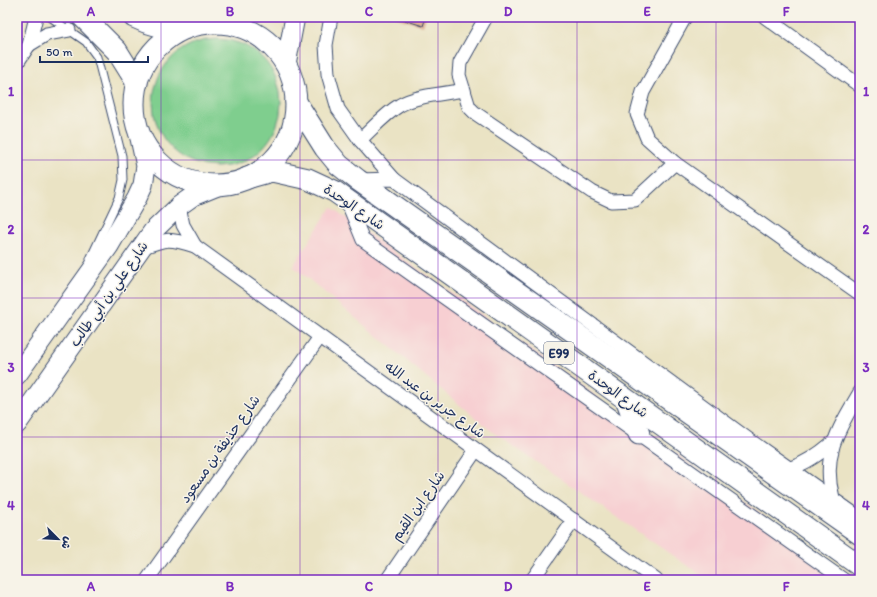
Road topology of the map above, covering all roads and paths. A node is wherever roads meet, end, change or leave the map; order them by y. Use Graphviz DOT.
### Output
graph roads {
  1 [pos="36,17"];
  2 [pos="50,17"];
  3 [pos="134,17"];
  4 [pos="236,17"];
  5 [pos="295,17"];
  6 [pos="331,17"];
  7 [pos="486,17"];
  8 [pos="685,17"];
  9 [pos="765,17"];
  10 [pos="216,22"];
  11 [pos="76,24"];
  12 [pos="186,28"];
  13 [pos="29,45"];
  14 [pos="17,62"];
  15 [pos="286,64"];
  16 [pos="137,83"];
  17 [pos="860,86"];
  18 [pos="464,90"];
  19 [pos="296,102"];
  20 [pos="138,129"];
  21 [pos="360,140"];
  22 [pos="674,163"];
  23 [pos="247,178"];
  24 [pos="394,179"];
  25 [pos="358,180"];
  26 [pos="220,185"];
  27 [pos="346,200"];
  28 [pos="179,206"];
  29 [pos="195,246"];
  30 [pos="141,248"];
  31 [pos="860,294"];
  32 [pos="70,301"];
  33 [pos="320,337"];
  34 [pos="17,375"];
  35 [pos="860,392"];
  36 [pos="627,401"];
  37 [pos="17,424"];
  38 [pos="639,434"];
  39 [pos="722,437"];
  40 [pos="748,439"];
  41 [pos="832,443"];
  42 [pos="476,450"];
  43 [pos="791,468"];
  44 [pos="833,498"];
  45 [pos="860,518"];
  46 [pos="574,520"];
  47 [pos="860,534"];
  48 [pos="860,566"];
  49 [pos="147,580"];
  50 [pos="386,580"];
  51 [pos="532,580"];
  52 [pos="656,580"];
  53 [pos="844,580"];
  1 -- 13 [label="street"];
  2 -- 11 [label="lane"];
  3 -- 12 [label="main road"];
  4 -- 10 [label="street"];
  5 -- 15 [label="street"];
  6 -- 21 [label="street"];
  7 -- 18 [label="street"];
  8 -- 22 [label="street"];
  9 -- 17 [label="street"];
  10 -- 12 [label="main road"];
  10 -- 15 [label="main road"];
  11 -- 13 [label="street"];
  11 -- 16 [label="main road"];
  11 -- 32 [label="lane"];
  12 -- 16 [label="main road"];
  13 -- 14 [label="street"];
  15 -- 19 [label="main road"];
  16 -- 20 [label="main road"];
  18 -- 21 [label="street"];
  18 -- 22 [label="street"];
  19 -- 23 [label="main road"];
  19 -- 25 [label="main road, شارع الوحدة / E99"];
  20 -- 26 [label="main road"];
  20 -- 32 [label="street, شارع علي بن أبي طالب"];
  21 -- 24 [label="street"];
  22 -- 31 [label="street"];
  23 -- 26 [label="main road"];
  23 -- 27 [label="main road, شارع الوحدة / E99"];
  24 -- 25 [label="street"];
  24 -- 40 [label="street"];
  25 -- 39 [label="main road, شارع الوحدة / E99"];
  26 -- 28 [label="street, شارع علي بن أبي طالب"];
  27 -- 36 [label="main road, شارع الوحدة / E99"];
  27 -- 38 [label="street"];
  28 -- 29 [label="street, شارع جرير بن عبد الله"];
  28 -- 30 [label="street, شارع علي بن أبي طالب"];
  29 -- 30 [label="street, شارع جرير بن عبد الله"];
  29 -- 33 [label="street, شارع جرير بن عبد الله"];
  30 -- 37 [label="street, شارع علي بن أبي طالب"];
  32 -- 34 [label="street, شارع علي بن أبي طالب"];
  33 -- 42 [label="street, شارع جرير بن عبد الله"];
  33 -- 49 [label="street, شارع حذيفة بن مسعود"];
  35 -- 41 [label="street"];
  36 -- 38 [label="main road"];
  36 -- 48 [label="main road, شارع الوحدة / E99"];
  38 -- 53 [label="street"];
  39 -- 40 [label="main road"];
  39 -- 47 [label="main road, شارع الوحدة / E99"];
  40 -- 43 [label="street"];
  41 -- 43 [label="street"];
  41 -- 44 [label="street"];
  42 -- 46 [label="street, شارع جرير بن عبد الله"];
  42 -- 50 [label="street, شارع ابن القيم"];
  43 -- 44 [label="street"];
  44 -- 45 [label="street"];
  46 -- 51 [label="street"];
  46 -- 52 [label="street, شارع جرير بن عبد الله"];
}
